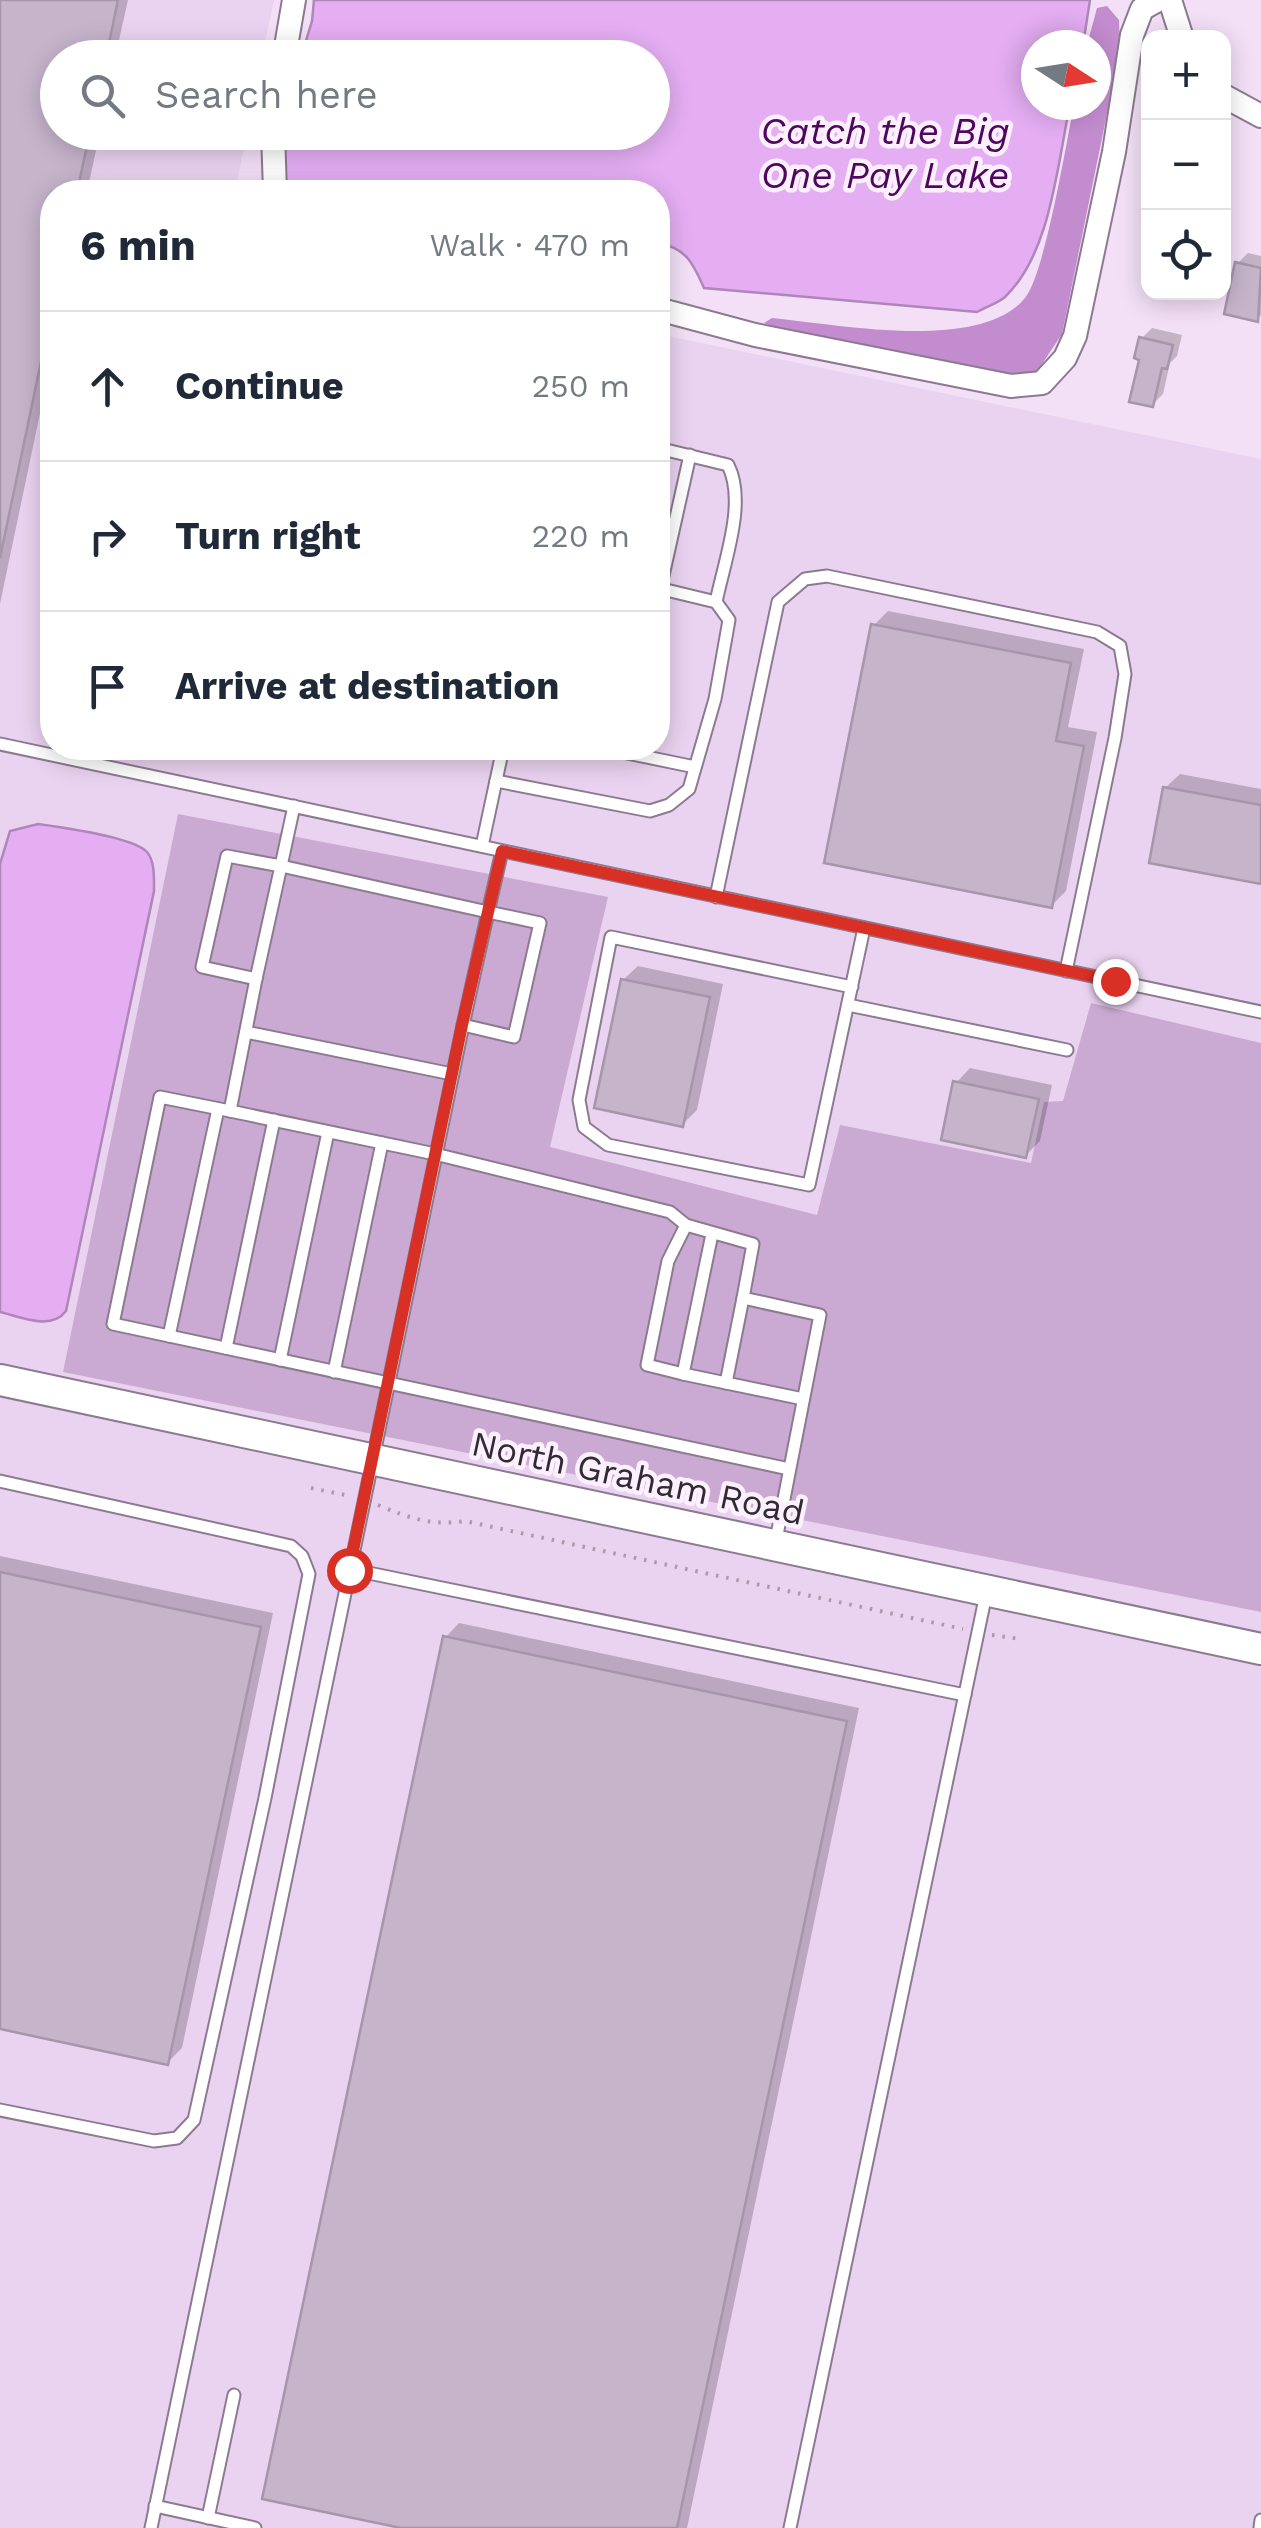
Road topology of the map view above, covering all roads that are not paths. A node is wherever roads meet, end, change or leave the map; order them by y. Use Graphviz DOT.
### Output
graph roads {
  1 [pos="294,0"];
  2 [pos="1158,0"];
  3 [pos="1170,0"];
  4 [pos="1179,30"];
  5 [pos="287,40"];
  6 [pos="1231,100"];
  7 [pos="1261,116"];
  8 [pos="273,150"];
  9 [pos="274,180"];
  10 [pos="670,312"];
  11 [pos="670,451"];
  12 [pos="690,455"];
  13 [pos="670,541"];
  14 [pos="670,592"];
  15 [pos="716,602"];
  16 [pos="0,744"];
  17 [pos="40,752"];
  18 [pos="76,760"];
  19 [pos="500,760"];
  20 [pos="664,760"];
  21 [pos="695,766"];
  22 [pos="496,781"];
  23 [pos="294,806"];
  24 [pos="482,846"];
  25 [pos="502,851"];
  26 [pos="281,866"];
  27 [pos="716,896"];
  28 [pos="488,912"];
  29 [pos="864,928"];
  30 [pos="1066,971"];
  31 [pos="256,979"];
  32 [pos="852,987"];
  33 [pos="848,1005"];
  34 [pos="1261,1012"];
  35 [pos="462,1025"];
  36 [pos="246,1032"];
  37 [pos="1067,1050"];
  38 [pos="452,1074"];
  39 [pos="224,1110"];
  40 [pos="274,1120"];
  41 [pos="328,1132"];
  42 [pos="382,1143"];
  43 [pos="436,1154"];
  44 [pos="686,1225"];
  45 [pos="712,1234"];
  46 [pos="742,1298"];
  47 [pos="169,1336"];
  48 [pos="226,1348"];
  49 [pos="280,1360"];
  50 [pos="334,1372"];
  51 [pos="683,1374"];
  52 [pos="0,1380"];
  53 [pos="388,1383"];
  54 [pos="726,1383"];
  55 [pos="803,1399"];
  56 [pos="372,1459"];
  57 [pos="790,1469"];
  58 [pos="0,1481"];
  59 [pos="775,1545"];
  60 [pos="349,1570"];
  61 [pos="987,1590"];
  62 [pos="1261,1649"];
  63 [pos="965,1695"];
  64 [pos="0,2110"];
  65 [pos="234,2394"];
  66 [pos="155,2506"];
  67 [pos="208,2518"];
  68 [pos="1261,2520"];
  69 [pos="151,2528"];
  70 [pos="254,2528"];
  71 [pos="790,2528"];
  72 [pos="1260,2528"];
  1 -- 5 [label="street"];
  2 -- 10 [label="street"];
  3 -- 4 [label="street"];
  6 -- 7 [label="street"];
  8 -- 9 [label="street"];
  11 -- 12 [label="lane"];
  12 -- 13 [label="lane"];
  12 -- 15 [label="lane"];
  14 -- 15 [label="lane"];
  15 -- 21 [label="lane"];
  16 -- 17 [label="lane"];
  18 -- 23 [label="lane"];
  19 -- 22 [label="lane"];
  20 -- 21 [label="lane"];
  21 -- 22 [label="lane"];
  22 -- 24 [label="lane"];
  23 -- 24 [label="lane"];
  23 -- 26 [label="lane"];
  24 -- 25 [label="lane"];
  25 -- 27 [label="lane"];
  25 -- 28 [label="lane"];
  26 -- 28 [label="lane"];
  26 -- 31 [label="lane"];
  26 -- 31 [label="lane"];
  27 -- 29 [label="lane"];
  27 -- 30 [label="lane"];
  28 -- 35 [label="lane"];
  28 -- 35 [label="lane"];
  29 -- 30 [label="lane"];
  29 -- 32 [label="lane"];
  30 -- 34 [label="lane"];
  31 -- 36 [label="lane"];
  32 -- 33 [label="lane"];
  32 -- 33 [label="lane"];
  33 -- 37 [label="lane"];
  35 -- 38 [label="lane"];
  36 -- 38 [label="lane"];
  36 -- 39 [label="lane"];
  38 -- 43 [label="lane"];
  39 -- 40 [label="lane"];
  39 -- 47 [label="lane"];
  39 -- 47 [label="lane"];
  40 -- 41 [label="lane"];
  40 -- 48 [label="lane"];
  41 -- 42 [label="lane"];
  41 -- 49 [label="lane"];
  42 -- 43 [label="lane"];
  42 -- 50 [label="lane"];
  43 -- 44 [label="lane"];
  43 -- 53 [label="lane"];
  44 -- 45 [label="lane"];
  44 -- 51 [label="lane"];
  45 -- 46 [label="lane"];
  45 -- 51 [label="lane"];
  46 -- 54 [label="lane"];
  46 -- 55 [label="lane"];
  47 -- 48 [label="lane"];
  48 -- 49 [label="lane"];
  49 -- 50 [label="lane"];
  50 -- 53 [label="lane"];
  51 -- 54 [label="lane"];
  52 -- 56 [label="street, North Graham Road"];
  53 -- 56 [label="lane"];
  53 -- 57 [label="lane"];
  54 -- 55 [label="lane"];
  55 -- 57 [label="lane"];
  56 -- 59 [label="street, North Graham Road"];
  56 -- 60 [label="lane"];
  57 -- 59 [label="lane"];
  58 -- 64 [label="lane"];
  59 -- 61 [label="street, North Graham Road"];
  60 -- 63 [label="lane"];
  60 -- 66 [label="lane"];
  61 -- 62 [label="street, North Graham Road"];
  61 -- 63 [label="lane"];
  63 -- 71 [label="lane"];
  65 -- 67 [label="lane"];
  66 -- 67 [label="lane"];
  66 -- 69 [label="lane"];
  67 -- 70 [label="lane"];
  68 -- 72 [label="lane"];
}
